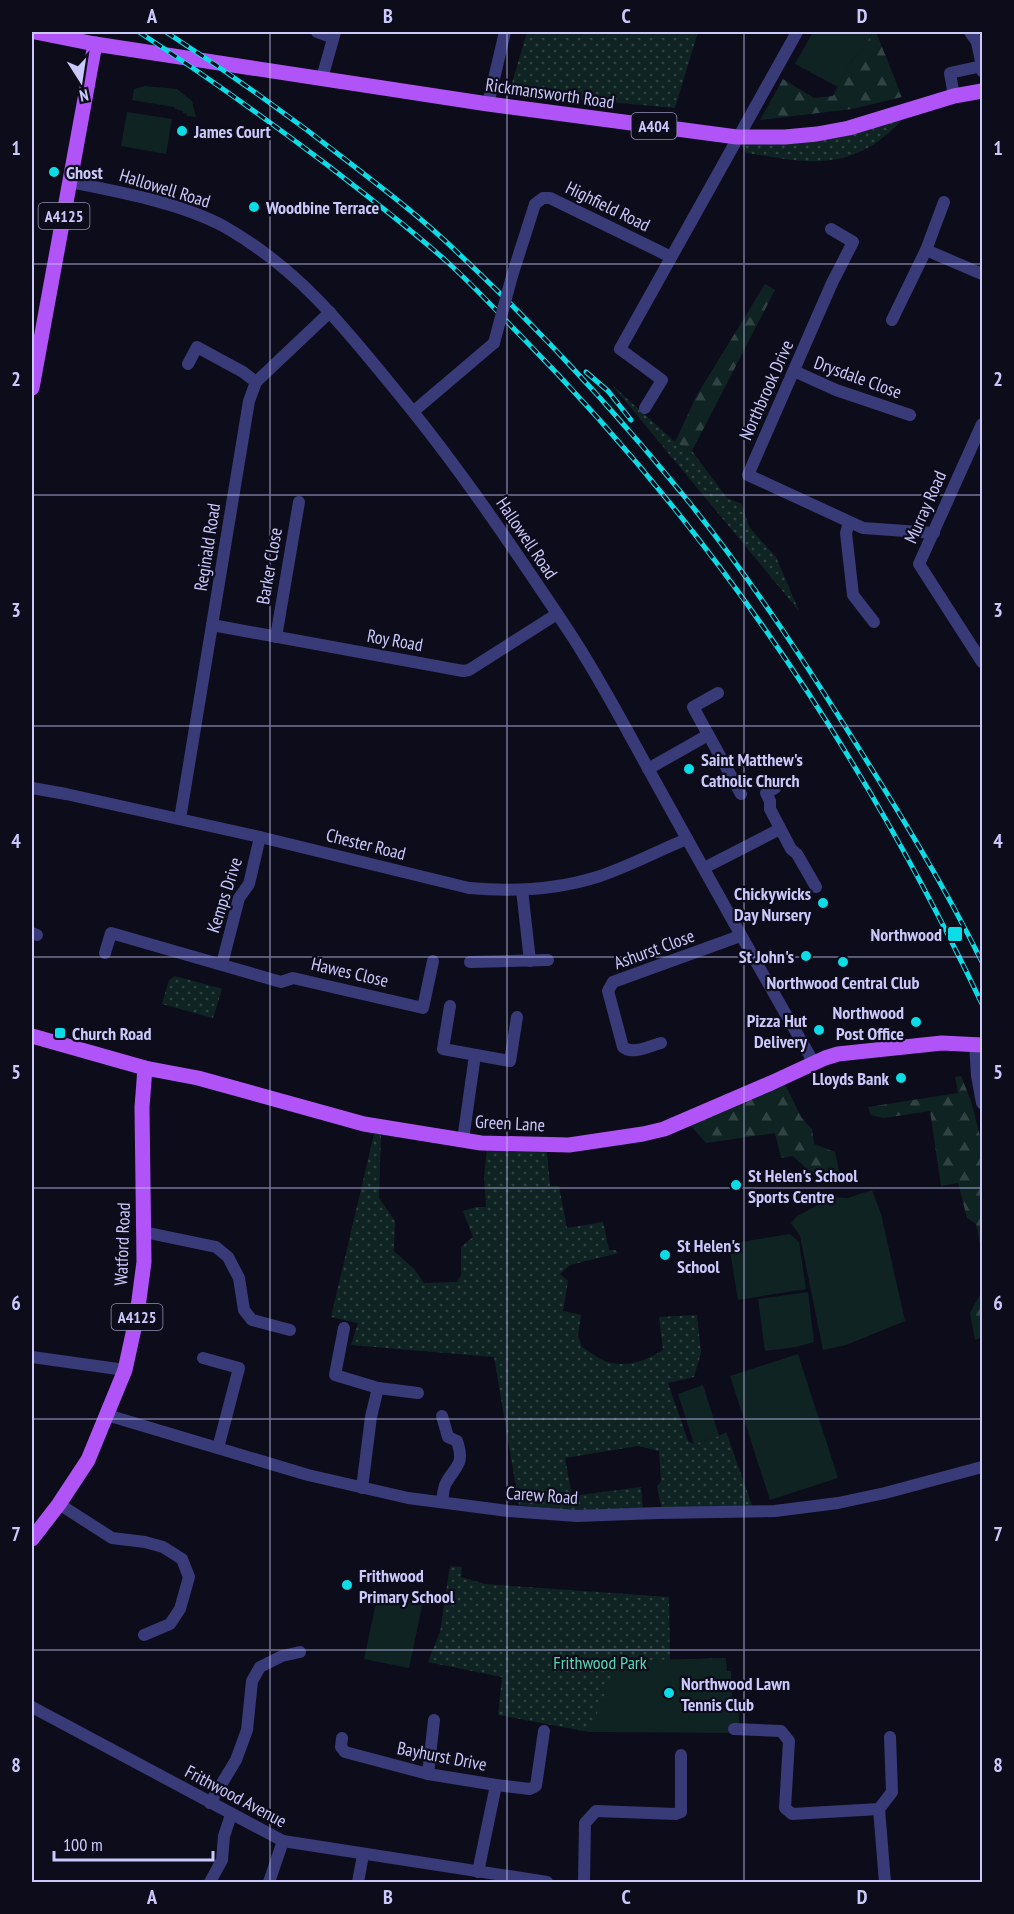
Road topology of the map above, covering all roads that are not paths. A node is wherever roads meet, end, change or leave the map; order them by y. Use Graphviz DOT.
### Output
graph roads {
  1 [pos="35,32"];
  2 [pos="317,32"];
  3 [pos="505,32"];
  4 [pos="797,32"];
  5 [pos="970,32"];
  6 [pos="334,35"];
  7 [pos="95,44"];
  8 [pos="982,68"];
  9 [pos="322,78"];
  10 [pos="982,91"];
  11 [pos="954,96"];
  12 [pos="488,104"];
  13 [pos="737,137"];
  14 [pos="70,182"];
  15 [pos="944,202"];
  16 [pos="831,229"];
  17 [pos="926,250"];
  18 [pos="671,257"];
  19 [pos="982,274"];
  20 [pos="330,312"];
  21 [pos="892,320"];
  22 [pos="188,364"];
  23 [pos="794,371"];
  24 [pos="256,382"];
  25 [pos="32,388"];
  26 [pos="645,408"];
  27 [pos="414,411"];
  28 [pos="910,415"];
  29 [pos="982,424"];
  30 [pos="299,502"];
  31 [pos="849,522"];
  32 [pos="933,533"];
  33 [pos="557,614"];
  34 [pos="874,622"];
  35 [pos="212,625"];
  36 [pos="276,637"];
  37 [pos="982,662"];
  38 [pos="718,693"];
  39 [pos="708,735"];
  40 [pos="648,769"];
  41 [pos="32,788"];
  42 [pos="775,788"];
  43 [pos="741,794"];
  44 [pos="180,819"];
  45 [pos="780,829"];
  46 [pos="260,837"];
  47 [pos="687,838"];
  48 [pos="704,868"];
  49 [pos="816,887"];
  50 [pos="522,891"];
  51 [pos="740,936"];
  52 [pos="105,953"];
  53 [pos="548,960"];
  54 [pos="433,961"];
  55 [pos="530,961"];
  56 [pos="470,962"];
  57 [pos="222,964"];
  58 [pos="450,1006"];
  59 [pos="517,1017"];
  60 [pos="32,1036"];
  61 [pos="661,1043"];
  62 [pos="979,1045"];
  63 [pos="475,1055"];
  64 [pos="814,1063"];
  65 [pos="145,1068"];
  66 [pos="982,1103"];
  67 [pos="463,1140"];
  68 [pos="144,1232"];
  69 [pos="344,1328"];
  70 [pos="290,1330"];
  71 [pos="32,1357"];
  72 [pos="203,1358"];
  73 [pos="125,1371"];
  74 [pos="378,1388"];
  75 [pos="418,1393"];
  76 [pos="107,1415"];
  77 [pos="442,1416"];
  78 [pos="218,1448"];
  79 [pos="982,1467"];
  80 [pos="363,1488"];
  81 [pos="442,1503"];
  82 [pos="59,1504"];
  83 [pos="32,1539"];
  84 [pos="144,1635"];
  85 [pos="300,1652"];
  86 [pos="32,1707"];
  87 [pos="434,1720"];
  88 [pos="734,1729"];
  89 [pos="544,1731"];
  90 [pos="890,1737"];
  91 [pos="342,1738"];
  92 [pos="681,1755"];
  93 [pos="428,1774"];
  94 [pos="496,1785"];
  95 [pos="210,1803"];
  96 [pos="879,1809"];
  97 [pos="231,1815"];
  98 [pos="283,1841"];
  99 [pos="363,1855"];
  100 [pos="478,1872"];
  101 [pos="529,1881"];
  102 [pos="210,1882"];
  103 [pos="269,1882"];
  104 [pos="358,1882"];
  105 [pos="547,1882"];
  106 [pos="584,1882"];
  107 [pos="885,1882"];
  1 -- 7 [label="main road, A404"];
  2 -- 6 [label="street"];
  3 -- 12 [label="street"];
  4 -- 13 [label="street"];
  5 -- 8 [label="street"];
  6 -- 9 [label="street"];
  7 -- 9 [label="main road, Rickmansworth Road / A404"];
  7 -- 14 [label="main road, A4125"];
  8 -- 11 [label="street"];
  9 -- 12 [label="main road, Rickmansworth Road / A404"];
  10 -- 11 [label="main road, Rickmansworth Road / A404"];
  11 -- 13 [label="main road, Rickmansworth Road / A404"];
  12 -- 13 [label="main road, Rickmansworth Road / A404"];
  13 -- 18 [label="street"];
  14 -- 20 [label="street, Hallowell Road"];
  14 -- 25 [label="main road, A4125"];
  15 -- 17 [label="street"];
  16 -- 23 [label="street, Northbrook Drive"];
  17 -- 19 [label="street"];
  17 -- 21 [label="street"];
  18 -- 26 [label="street"];
  18 -- 27 [label="street, Highfield Road, bridge"];
  20 -- 24 [label="street, Reginald Road"];
  20 -- 27 [label="street, Hallowell Road"];
  22 -- 24 [label="street"];
  23 -- 28 [label="street, Drysdale Close"];
  23 -- 31 [label="street, Northbrook Drive"];
  24 -- 35 [label="street, Reginald Road"];
  27 -- 33 [label="street, Hallowell Road"];
  29 -- 32 [label="street, Murray Road"];
  30 -- 36 [label="street, Barker Close"];
  31 -- 32 [label="street"];
  31 -- 34 [label="street"];
  32 -- 37 [label="street, Murray Road"];
  33 -- 36 [label="street, Roy Road"];
  33 -- 40 [label="street, Hallowell Road"];
  35 -- 36 [label="street, Roy Road"];
  35 -- 44 [label="street, Reginald Road"];
  38 -- 39 [label="street"];
  39 -- 40 [label="street"];
  39 -- 43 [label="street"];
  40 -- 47 [label="street, Hallowell Road"];
  41 -- 44 [label="street, Chester Road"];
  42 -- 45 [label="street"];
  44 -- 46 [label="street, Chester Road"];
  45 -- 48 [label="street"];
  45 -- 49 [label="street"];
  46 -- 50 [label="street, Chester Road"];
  46 -- 57 [label="street, Kemps Drive"];
  47 -- 48 [label="street, Hallowell Road"];
  47 -- 50 [label="street, Chester Road"];
  48 -- 51 [label="street, Hallowell Road"];
  50 -- 55 [label="street"];
  51 -- 61 [label="street, Ashurst Close"];
  51 -- 64 [label="street, Hallowell Road"];
  52 -- 57 [label="street"];
  53 -- 55 [label="street"];
  54 -- 57 [label="street, Hawes Close"];
  55 -- 56 [label="street"];
  58 -- 63 [label="street"];
  59 -- 63 [label="street"];
  60 -- 65 [label="main road, Green Lane"];
  62 -- 64 [label="main road, Green Lane"];
  62 -- 66 [label="street"];
  63 -- 67 [label="street"];
  64 -- 67 [label="main road, Green Lane"];
  65 -- 67 [label="main road, Green Lane"];
  65 -- 68 [label="main road, Watford Road / A4125"];
  68 -- 70 [label="street"];
  68 -- 73 [label="main road, Watford Road / A4125"];
  69 -- 74 [label="street"];
  71 -- 73 [label="street"];
  72 -- 78 [label="street"];
  73 -- 76 [label="main road, Watford Road / A4125"];
  74 -- 75 [label="street"];
  74 -- 80 [label="street"];
  76 -- 78 [label="street, Carew Road"];
  76 -- 82 [label="main road, Watford Road / A4125"];
  77 -- 81 [label="street"];
  78 -- 80 [label="street, Carew Road"];
  79 -- 81 [label="street, Carew Road"];
  80 -- 81 [label="street, Carew Road"];
  82 -- 83 [label="main road, Watford Road / A4125"];
  82 -- 84 [label="street"];
  85 -- 95 [label="street"];
  86 -- 95 [label="street, Frithwood Avenue"];
  87 -- 93 [label="street"];
  88 -- 96 [label="street"];
  89 -- 94 [label="street"];
  90 -- 96 [label="street"];
  91 -- 93 [label="street, Bayhurst Drive"];
  92 -- 106 [label="street"];
  93 -- 94 [label="street, Bayhurst Drive"];
  94 -- 100 [label="street, Bayhurst Drive"];
  95 -- 97 [label="street, Frithwood Avenue"];
  96 -- 107 [label="street"];
  97 -- 98 [label="street, Frithwood Avenue"];
  97 -- 102 [label="street"];
  98 -- 99 [label="street, Frithwood Avenue"];
  98 -- 103 [label="street"];
  99 -- 100 [label="street, Frithwood Avenue"];
  99 -- 104 [label="street"];
  100 -- 101 [label="street, Frithwood Avenue"];
  101 -- 105 [label="street, Frithwood Avenue"];
}
